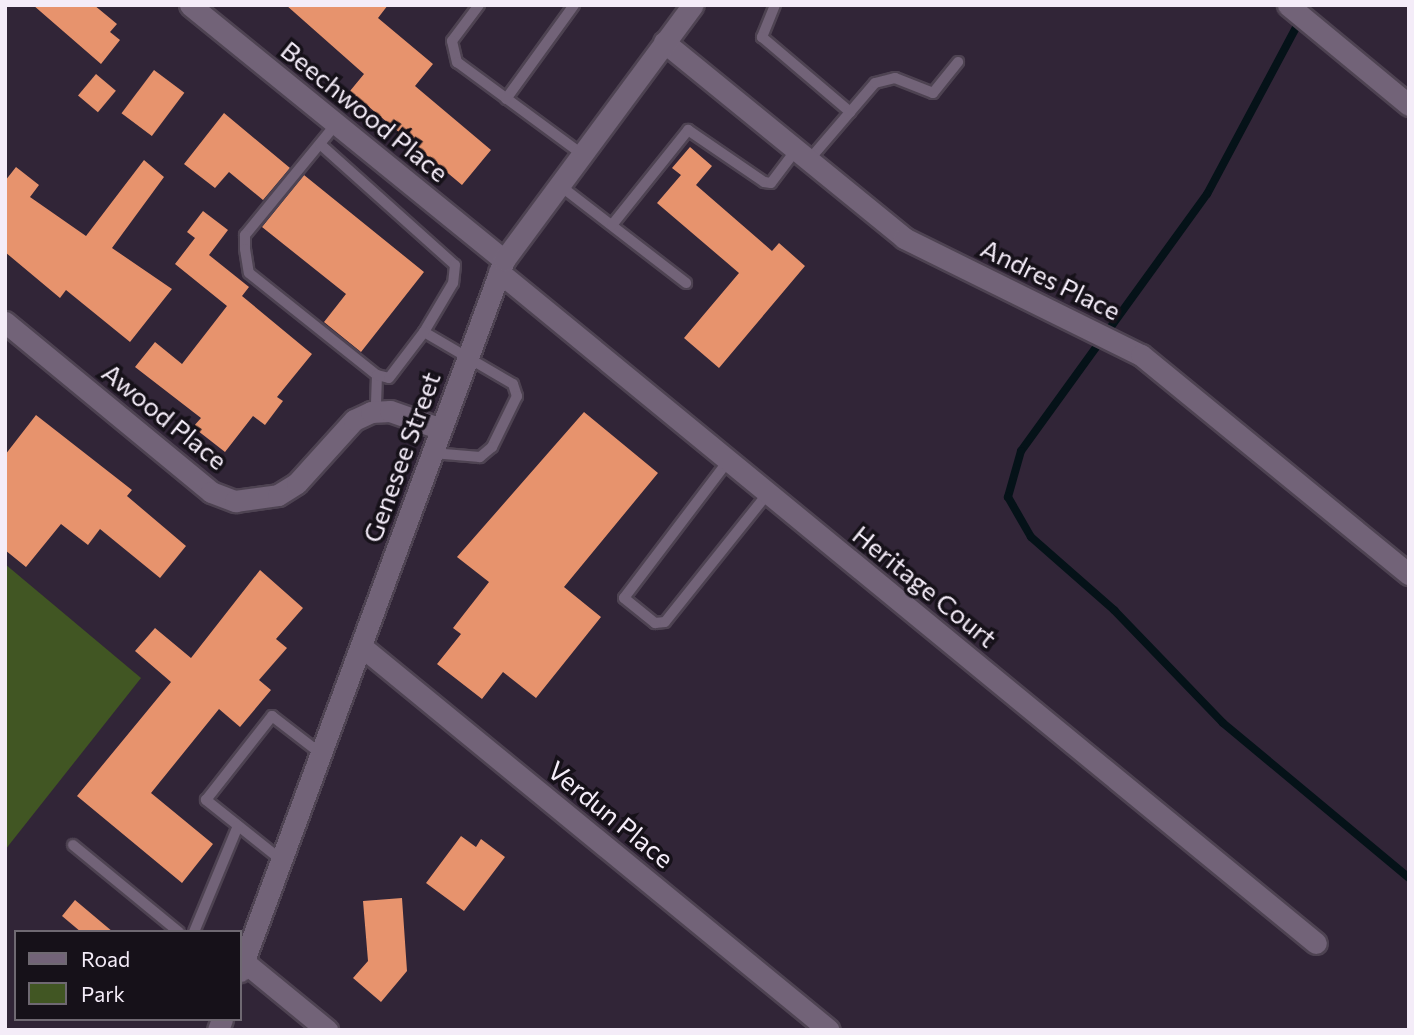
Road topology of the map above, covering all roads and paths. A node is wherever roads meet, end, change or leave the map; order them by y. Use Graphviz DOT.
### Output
graph roads {
  1 [pos="190,5"];
  2 [pos="479,5"];
  3 [pos="574,5"];
  4 [pos="693,5"];
  5 [pos="775,5"];
  6 [pos="1288,5"];
  7 [pos="664,42"];
  8 [pos="958,62"];
  9 [pos="506,99"];
  10 [pos="1409,105"];
  11 [pos="850,112"];
  12 [pos="336,124"];
  13 [pos="320,144"];
  14 [pos="579,152"];
  15 [pos="803,155"];
  16 [pos="556,182"];
  17 [pos="612,225"];
  18 [pos="501,266"];
  19 [pos="686,283"];
  20 [pos="5,322"];
  21 [pos="424,332"];
  22 [pos="467,358"];
  23 [pos="377,375"];
  24 [pos="376,412"];
  25 [pos="441,429"];
  26 [pos="432,453"];
  27 [pos="728,461"];
  28 [pos="768,493"];
  29 [pos="1409,574"];
  30 [pos="361,646"];
  31 [pos="320,753"];
  32 [pos="238,825"];
  33 [pos="73,845"];
  34 [pos="280,859"];
  35 [pos="177,930"];
  36 [pos="195,930"];
  37 [pos="1316,943"];
  38 [pos="242,966"];
  39 [pos="827,1028"];
  40 [pos="327,1030"];
  1 -- 12 [label="street, Beechwood Place"];
  2 -- 9 [label="lane"];
  3 -- 9 [label="lane"];
  4 -- 7 [label="street, Genesee Street"];
  5 -- 11 [label="lane"];
  6 -- 10 [label="street"];
  7 -- 14 [label="street, Genesee Street"];
  7 -- 15 [label="street, Andres Place"];
  8 -- 11 [label="lane"];
  9 -- 14 [label="lane"];
  11 -- 15 [label="lane"];
  12 -- 13 [label="lane"];
  12 -- 18 [label="street, Beechwood Place"];
  13 -- 21 [label="lane"];
  13 -- 23 [label="lane"];
  14 -- 16 [label="street, Genesee Street"];
  15 -- 17 [label="lane"];
  15 -- 29 [label="street, Andres Place"];
  16 -- 17 [label="lane"];
  16 -- 18 [label="street, Genesee Street"];
  17 -- 19 [label="lane"];
  18 -- 22 [label="street, Genesee Street"];
  18 -- 27 [label="street, Heritage Court"];
  20 -- 24 [label="street, Awood Place"];
  21 -- 22 [label="lane"];
  21 -- 23 [label="lane"];
  22 -- 25 [label="street, Genesee Street"];
  22 -- 26 [label="lane"];
  23 -- 24 [label="lane"];
  24 -- 25 [label="street"];
  25 -- 26 [label="street, Genesee Street"];
  26 -- 30 [label="street, Genesee Street"];
  27 -- 28 [label="street, Heritage Court"];
  27 -- 28 [label="lane"];
  28 -- 37 [label="street, Heritage Court"];
  30 -- 31 [label="street, Genesee Street"];
  30 -- 39 [label="street, Verdun Place"];
  31 -- 32 [label="lane"];
  31 -- 34 [label="street, Genesee Street"];
  32 -- 34 [label="lane"];
  32 -- 36 [label="lane"];
  33 -- 35 [label="lane"];
  34 -- 38 [label="street, Genesee Street"];
  38 -- 40 [label="street"];
}
